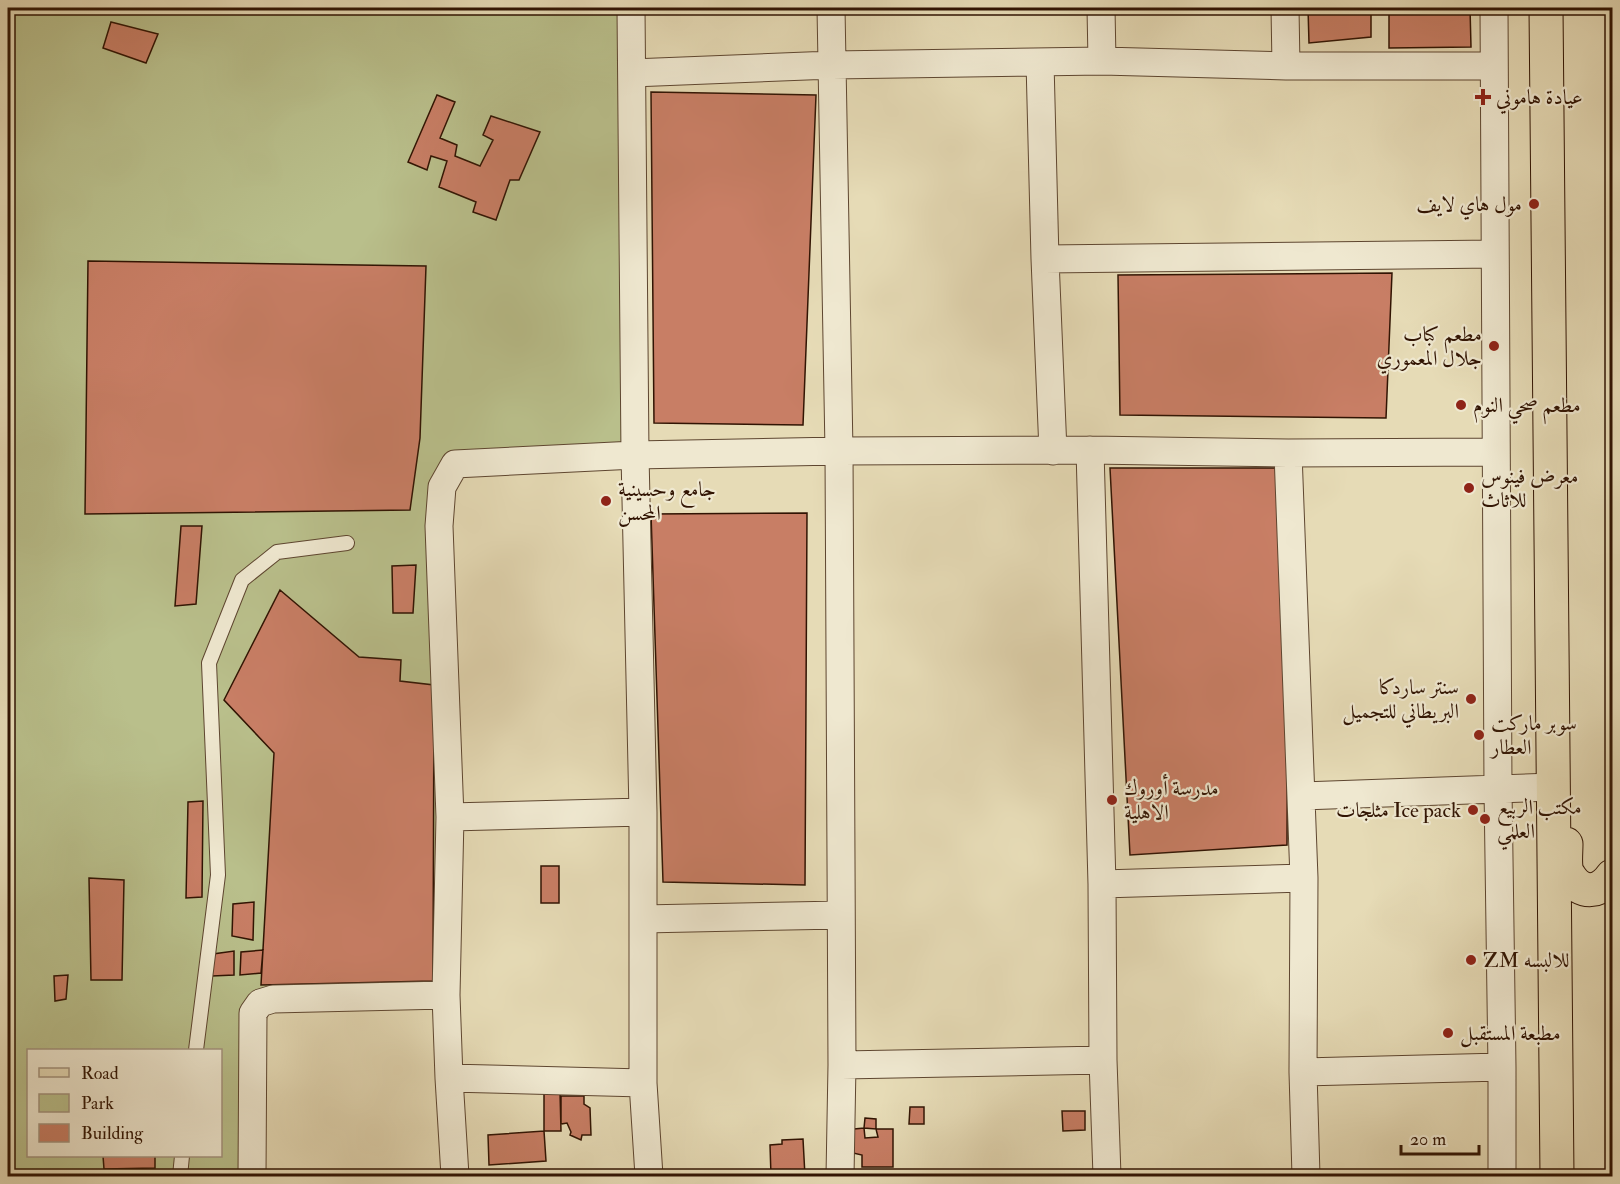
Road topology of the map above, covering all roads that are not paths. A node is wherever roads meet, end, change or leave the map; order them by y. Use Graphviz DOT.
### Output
graph roads {
  1 [pos="631,8"];
  2 [pos="831,8"];
  3 [pos="1101,8"];
  4 [pos="1286,8"];
  5 [pos="1494,8"];
  6 [pos="1546,8"];
  7 [pos="1102,61"];
  8 [pos="1040,62"];
  9 [pos="832,65"];
  10 [pos="1286,66"];
  11 [pos="1494,66"];
  12 [pos="632,73"];
  13 [pos="1495,254"];
  14 [pos="1045,259"];
  15 [pos="1090,450"];
  16 [pos="839,451"];
  17 [pos="1053,451"];
  18 [pos="1496,452"];
  19 [pos="1288,453"];
  20 [pos="635,455"];
  21 [pos="347,543"];
  22 [pos="1552,736"];
  23 [pos="1553,787"];
  24 [pos="1498,789"];
  25 [pos="1302,796"];
  26 [pos="643,812"];
  27 [pos="450,817"];
  28 [pos="1612,876"];
  29 [pos="1304,878"];
  30 [pos="1102,884"];
  31 [pos="841,915"];
  32 [pos="643,919"];
  33 [pos="446,995"];
  34 [pos="196,1049"];
  35 [pos="1103,1060"];
  36 [pos="842,1065"];
  37 [pos="1502,1067"];
  38 [pos="1303,1072"];
  39 [pos="449,1078"];
  40 [pos="643,1083"];
  41 [pos="182,1157"];
  42 [pos="180,1176"];
  43 [pos="252,1176"];
  44 [pos="455,1176"];
  45 [pos="650,1176"];
  46 [pos="840,1176"];
  47 [pos="1107,1176"];
  48 [pos="1306,1176"];
  49 [pos="1502,1176"];
  50 [pos="1557,1176"];
  1 -- 12 [label="street"];
  2 -- 9 [label="street"];
  3 -- 7 [label="street"];
  4 -- 10 [label="street"];
  5 -- 11 [label="street"];
  6 -- 22 [label="main road"];
  7 -- 8 [label="street"];
  7 -- 10 [label="street"];
  8 -- 9 [label="street"];
  8 -- 14 [label="street"];
  9 -- 12 [label="street"];
  9 -- 16 [label="street"];
  10 -- 11 [label="street"];
  11 -- 13 [label="street"];
  12 -- 20 [label="street"];
  13 -- 14 [label="street"];
  13 -- 18 [label="street"];
  14 -- 17 [label="street"];
  15 -- 17 [label="street"];
  15 -- 19 [label="street"];
  15 -- 30 [label="street"];
  16 -- 17 [label="street"];
  16 -- 20 [label="street"];
  16 -- 31 [label="street"];
  18 -- 19 [label="street"];
  18 -- 24 [label="street"];
  19 -- 25 [label="street"];
  20 -- 26 [label="street"];
  20 -- 27 [label="street"];
  21 -- 34 [label="lane"];
  22 -- 23 [label="main road"];
  22 -- 28 [label="main road"];
  23 -- 24 [label="street"];
  23 -- 50 [label="main road"];
  24 -- 25 [label="street"];
  24 -- 37 [label="street"];
  25 -- 29 [label="street"];
  26 -- 27 [label="street"];
  26 -- 32 [label="street"];
  27 -- 33 [label="street"];
  29 -- 30 [label="street"];
  29 -- 38 [label="street"];
  30 -- 35 [label="street"];
  31 -- 32 [label="street"];
  31 -- 36 [label="street"];
  32 -- 40 [label="street"];
  33 -- 39 [label="street"];
  33 -- 43 [label="street"];
  35 -- 36 [label="street"];
  35 -- 47 [label="street"];
  36 -- 46 [label="street"];
  37 -- 38 [label="street"];
  37 -- 49 [label="street"];
  38 -- 48 [label="street"];
  39 -- 40 [label="street"];
  39 -- 44 [label="street"];
  40 -- 45 [label="street"];
  41 -- 42 [label="lane"];
}
